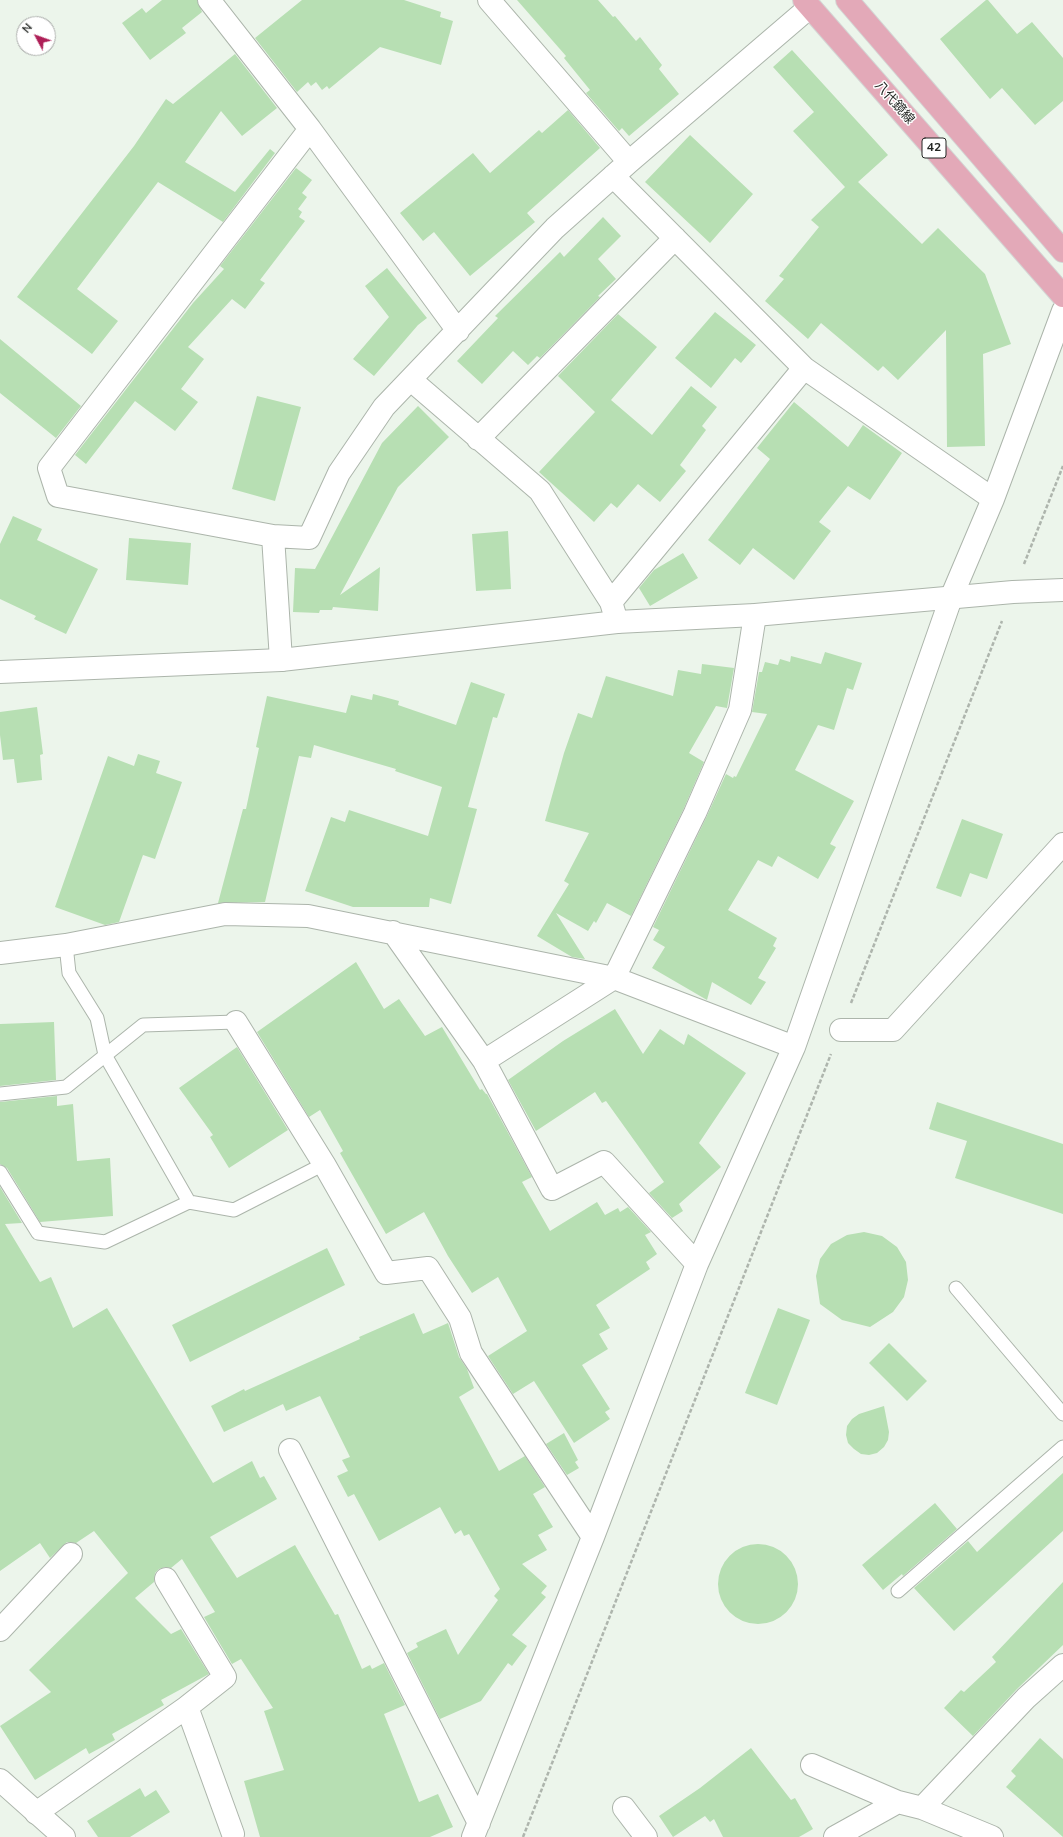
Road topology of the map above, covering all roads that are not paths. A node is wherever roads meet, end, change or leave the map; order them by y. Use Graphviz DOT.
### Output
graph roads {
  1 [pos="209,0"];
  2 [pos="489,0"];
  3 [pos="847,0"];
  4 [pos="807,3"];
  5 [pos="310,129"];
  6 [pos="629,162"];
  7 [pos="613,176"];
  8 [pos="675,238"];
  9 [pos="1063,251"];
  10 [pos="1063,296"];
  11 [pos="1063,311"];
  12 [pos="458,331"];
  13 [pos="804,368"];
  14 [pos="411,380"];
  15 [pos="478,439"];
  16 [pos="993,499"];
  17 [pos="273,536"];
  18 [pos="1063,590"];
  19 [pos="951,598"];
  20 [pos="614,612"];
  21 [pos="755,615"];
  22 [pos="281,660"];
  23 [pos="0,672"];
  24 [pos="1063,844"];
  25 [pos="393,932"];
  26 [pos="66,945"];
  27 [pos="0,953"];
  28 [pos="614,978"];
  29 [pos="236,1022"];
  30 [pos="841,1030"];
  31 [pos="794,1047"];
  32 [pos="104,1055"];
  33 [pos="484,1061"];
  34 [pos="0,1094"];
  35 [pos="324,1164"];
  36 [pos="0,1172"];
  37 [pos="189,1202"];
  38 [pos="697,1264"];
  39 [pos="956,1288"];
  40 [pos="1063,1414"];
  41 [pos="1063,1448"];
  42 [pos="290,1450"];
  43 [pos="593,1537"];
  44 [pos="71,1554"];
  45 [pos="166,1579"];
  46 [pos="898,1591"];
  47 [pos="0,1630"];
  48 [pos="1063,1664"];
  49 [pos="187,1707"];
  50 [pos="812,1765"];
  51 [pos="0,1780"];
  52 [pos="898,1802"];
  53 [pos="624,1808"];
  54 [pos="922,1808"];
  55 [pos="36,1813"];
  56 [pos="476,1830"];
  57 [pos="233,1834"];
  58 [pos="64,1837"];
  59 [pos="646,1837"];
  60 [pos="835,1837"];
  61 [pos="992,1837"];
  1 -- 5 [label="street"];
  2 -- 6 [label="street"];
  3 -- 9 [label="main road, 42"];
  4 -- 6 [label="street"];
  4 -- 10 [label="main road, 八代鏡線 / 42"];
  5 -- 12 [label="street"];
  5 -- 17 [label="street"];
  6 -- 7 [label="street"];
  7 -- 8 [label="street"];
  7 -- 12 [label="street"];
  8 -- 13 [label="street"];
  8 -- 15 [label="street"];
  11 -- 16 [label="street"];
  12 -- 14 [label="street"];
  13 -- 16 [label="street"];
  13 -- 20 [label="street"];
  14 -- 15 [label="street"];
  14 -- 17 [label="street"];
  15 -- 20 [label="street"];
  16 -- 19 [label="street"];
  17 -- 22 [label="street"];
  18 -- 19 [label="street"];
  19 -- 21 [label="street"];
  19 -- 31 [label="street"];
  20 -- 21 [label="street"];
  20 -- 22 [label="street"];
  21 -- 28 [label="street"];
  22 -- 23 [label="street"];
  24 -- 30 [label="street"];
  25 -- 26 [label="street"];
  25 -- 28 [label="street"];
  25 -- 33 [label="street"];
  26 -- 27 [label="street"];
  26 -- 32 [label="lane"];
  28 -- 31 [label="street"];
  28 -- 33 [label="street"];
  29 -- 32 [label="lane"];
  29 -- 35 [label="street"];
  31 -- 38 [label="street"];
  32 -- 34 [label="lane"];
  32 -- 37 [label="lane"];
  33 -- 38 [label="street"];
  35 -- 37 [label="lane"];
  35 -- 43 [label="street"];
  36 -- 37 [label="lane"];
  38 -- 43 [label="street"];
  39 -- 40 [label="lane"];
  41 -- 46 [label="lane"];
  42 -- 56 [label="street"];
  43 -- 56 [label="street"];
  44 -- 47 [label="street"];
  45 -- 49 [label="street"];
  48 -- 54 [label="street"];
  49 -- 55 [label="street"];
  49 -- 57 [label="street"];
  50 -- 52 [label="street"];
  51 -- 55 [label="street"];
  52 -- 54 [label="street"];
  52 -- 60 [label="street"];
  53 -- 59 [label="street"];
  54 -- 61 [label="street"];
  55 -- 58 [label="street"];
}
